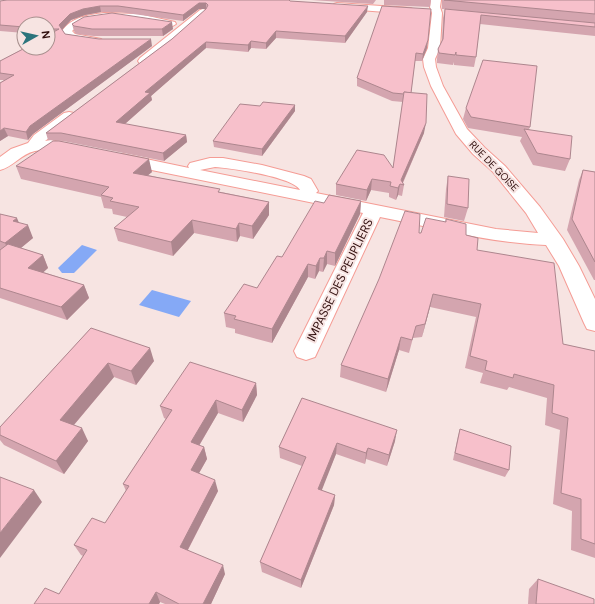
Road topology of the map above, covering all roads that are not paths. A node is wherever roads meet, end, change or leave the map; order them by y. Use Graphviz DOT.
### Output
graph roads {
  1 [pos="329,5"];
  2 [pos="440,9"];
  3 [pos="203,12"];
  4 [pos="186,26"];
  5 [pos="152,40"];
  6 [pos="107,42"];
  7 [pos="168,42"];
  8 [pos="137,67"];
  9 [pos="77,110"];
  10 [pos="33,146"];
  11 [pos="88,152"];
  12 [pos="111,156"];
  13 [pos="0,164"];
  14 [pos="374,210"];
  15 [pos="553,239"];
  16 [pos="595,323"];
  17 [pos="306,350"];
  1 -- 2 [label="street"];
  2 -- 15 [label="street, RUE DE GOISE"];
  3 -- 4 [label="street"];
  4 -- 6 [label="street"];
  4 -- 7 [label="street"];
  5 -- 7 [label="street"];
  7 -- 8 [label="street"];
  9 -- 10 [label="street"];
  10 -- 11 [label="street"];
  10 -- 13 [label="street"];
  12 -- 14 [label="street, IMPASSE DES PEUPLIERS"];
  14 -- 15 [label="street, IMPASSE DES PEUPLIERS"];
  14 -- 17 [label="street, IMPASSE DES PEUPLIERS"];
  15 -- 16 [label="street, RUE DE GOISE"];
}
